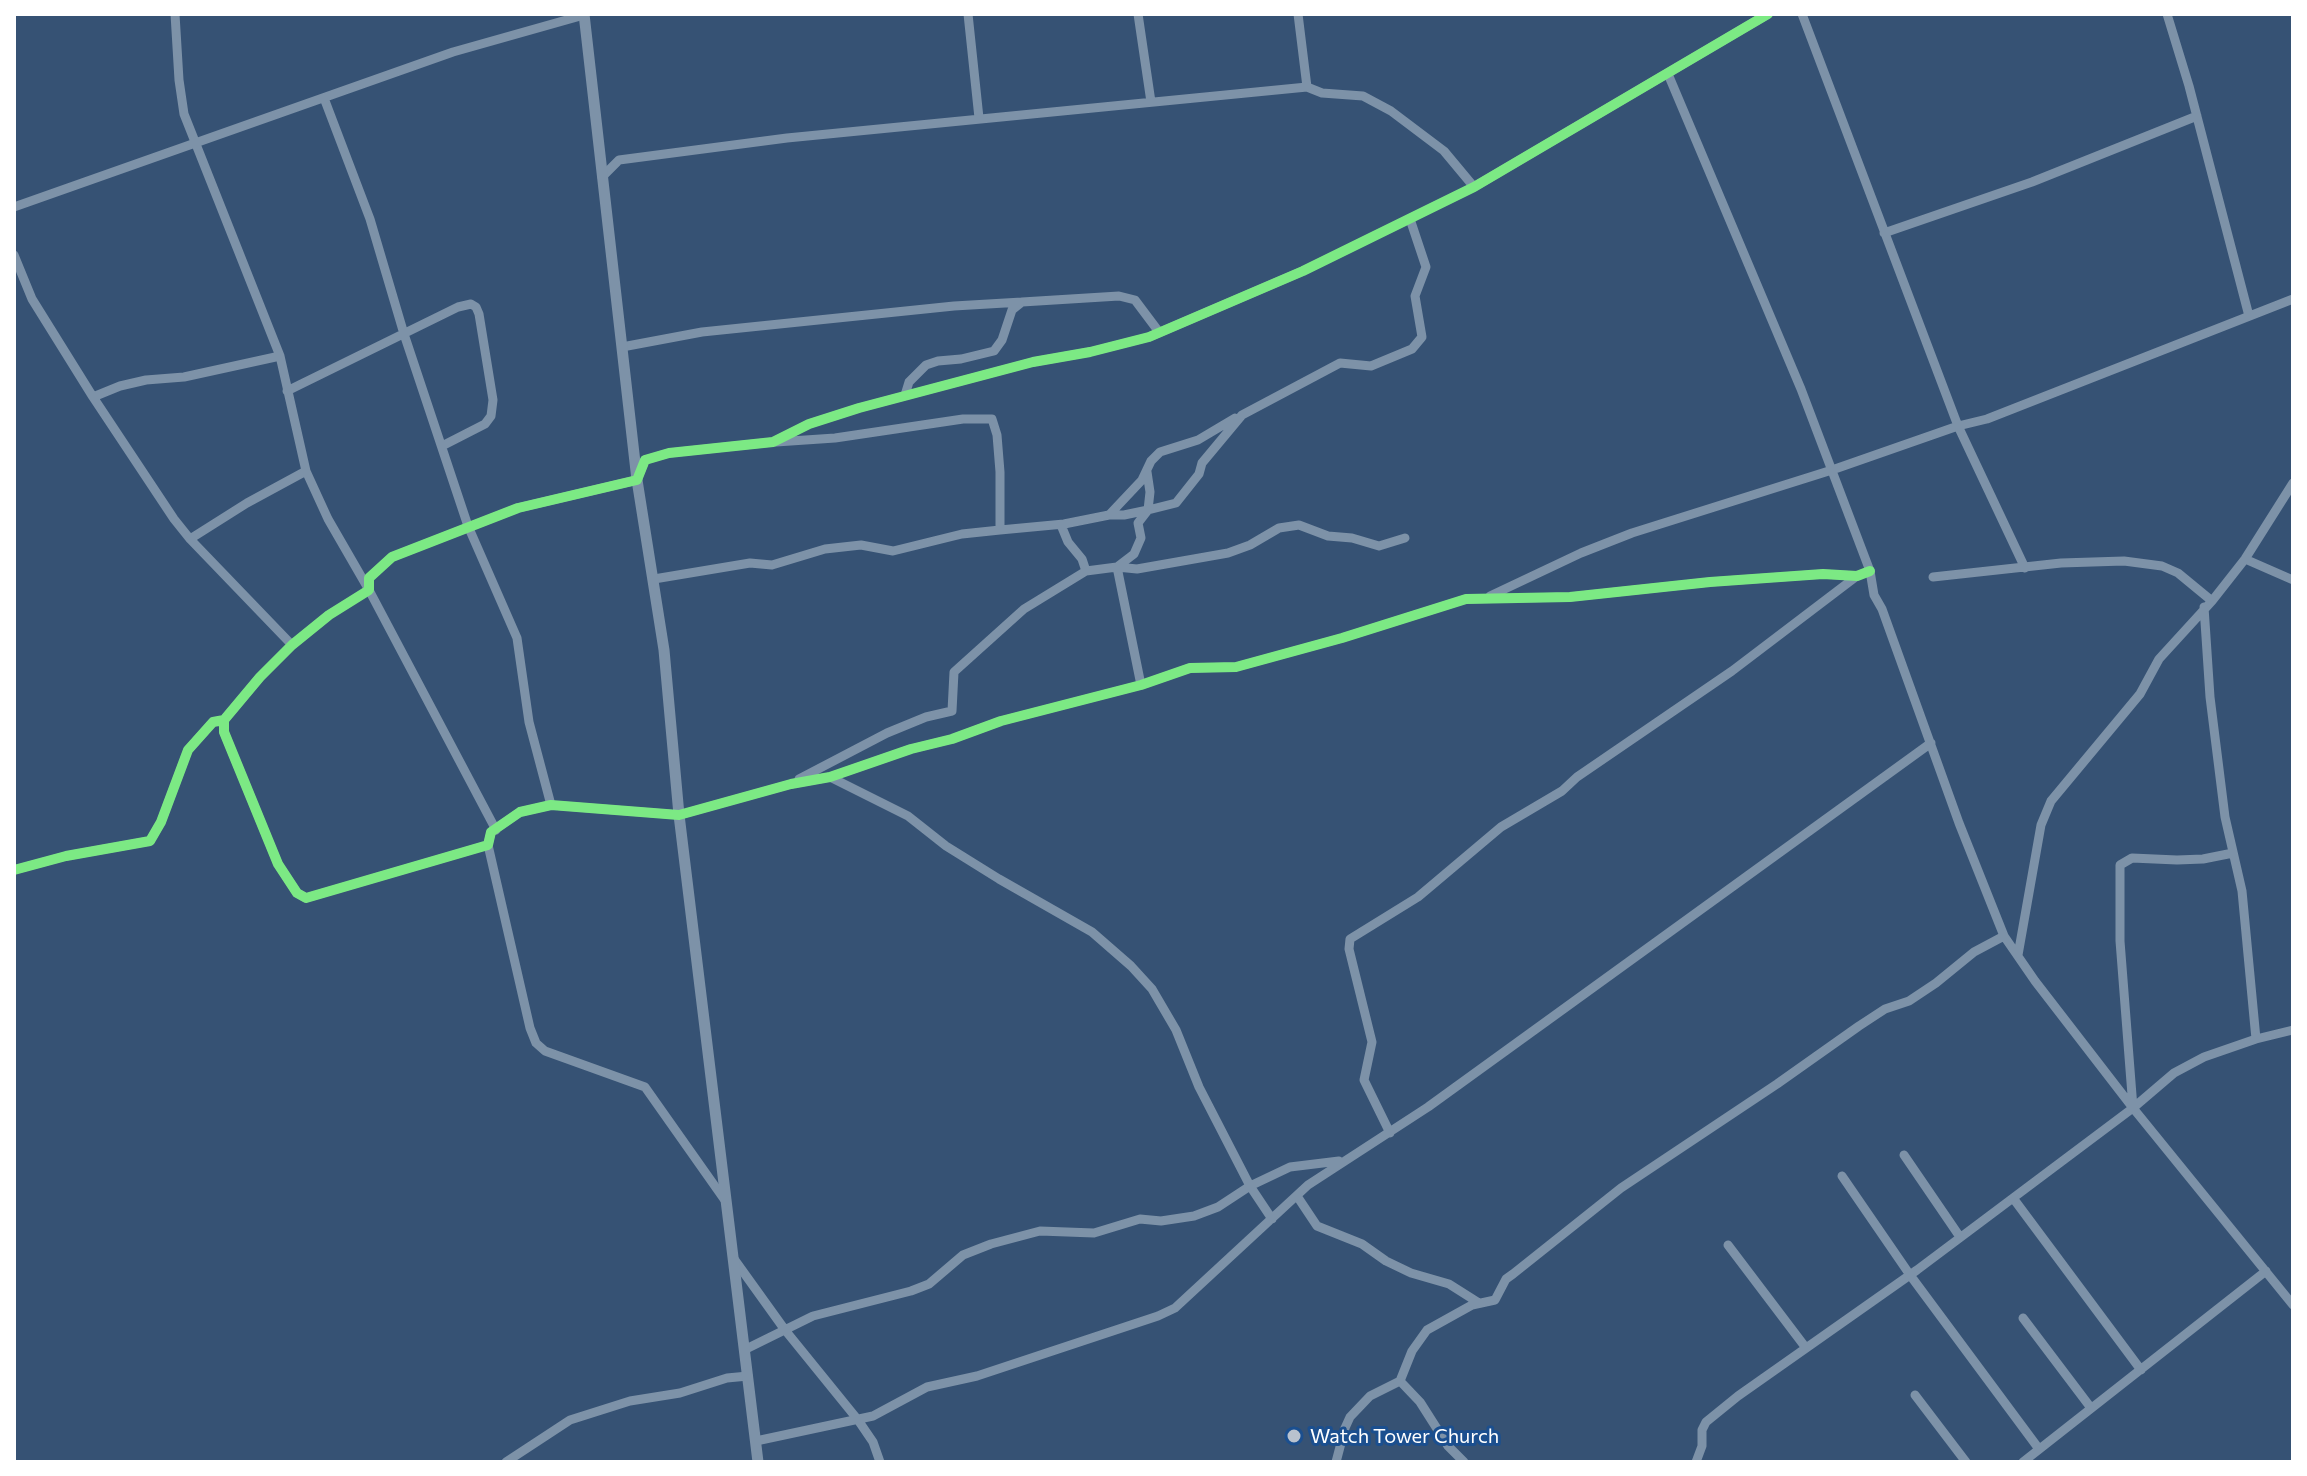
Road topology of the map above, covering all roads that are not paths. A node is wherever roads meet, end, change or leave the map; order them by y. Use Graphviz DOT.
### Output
graph roads {
  1 [pos="175,14"];
  2 [pos="584,14"];
  3 [pos="968,14"];
  4 [pos="1138,14"];
  5 [pos="1298,14"];
  6 [pos="1768,14"];
  7 [pos="1802,14"];
  8 [pos="2167,14"];
  9 [pos="1668,74"];
  10 [pos="1307,87"];
  11 [pos="324,98"];
  12 [pos="1151,102"];
  13 [pos="2197,116"];
  14 [pos="979,118"];
  15 [pos="196,145"];
  16 [pos="602,177"];
  17 [pos="1474,187"];
  18 [pos="14,207"];
  19 [pos="1410,219"];
  20 [pos="1884,233"];
  21 [pos="14,255"];
  22 [pos="2293,299"];
  23 [pos="1022,302"];
  24 [pos="2249,316"];
  25 [pos="1159,332"];
  26 [pos="404,334"];
  27 [pos="622,347"];
  28 [pos="280,356"];
  29 [pos="287,391"];
  30 [pos="905,395"];
  31 [pos="93,397"];
  32 [pos="1242,415"];
  33 [pos="1958,426"];
  34 [pos="773,442"];
  35 [pos="442,446"];
  36 [pos="1832,470"];
  37 [pos="306,471"];
  38 [pos="1147,472"];
  39 [pos="637,480"];
  40 [pos="2293,483"];
  41 [pos="1148,510"];
  42 [pos="1109,515"];
  43 [pos="1061,525"];
  44 [pos="468,526"];
  45 [pos="1000,530"];
  46 [pos="1405,538"];
  47 [pos="190,539"];
  48 [pos="2245,559"];
  49 [pos="1117,567"];
  50 [pos="2025,568"];
  51 [pos="1086,571"];
  52 [pos="1870,571"];
  53 [pos="1857,576"];
  54 [pos="1933,577"];
  55 [pos="654,579"];
  56 [pos="2293,580"];
  57 [pos="369,590"];
  58 [pos="1487,597"];
  59 [pos="2208,604"];
  60 [pos="292,645"];
  61 [pos="1141,685"];
  62 [pos="224,720"];
  63 [pos="1931,743"];
  64 [pos="830,777"];
  65 [pos="791,784"];
  66 [pos="551,805"];
  67 [pos="679,815"];
  68 [pos="496,830"];
  69 [pos="488,845"];
  70 [pos="2233,853"];
  71 [pos="14,870"];
  72 [pos="2004,936"];
  73 [pos="2018,955"];
  74 [pos="2293,1030"];
  75 [pos="2256,1039"];
  76 [pos="2133,1108"];
  77 [pos="1390,1133"];
  78 [pos="1904,1155"];
  79 [pos="1345,1160"];
  80 [pos="1842,1176"];
  81 [pos="1250,1186"];
  82 [pos="1297,1196"];
  83 [pos="2013,1198"];
  84 [pos="726,1201"];
  85 [pos="1272,1219"];
  86 [pos="1960,1237"];
  87 [pos="1728,1245"];
  88 [pos="734,1259"];
  89 [pos="2266,1271"];
  90 [pos="1910,1275"];
  91 [pos="1479,1303"];
  92 [pos="2293,1305"];
  93 [pos="2023,1318"];
  94 [pos="785,1330"];
  95 [pos="1806,1348"];
  96 [pos="744,1350"];
  97 [pos="2141,1370"];
  98 [pos="748,1376"];
  99 [pos="1400,1381"];
  100 [pos="1915,1395"];
  101 [pos="2091,1408"];
  102 [pos="858,1420"];
  103 [pos="756,1441"];
  104 [pos="2039,1449"];
  105 [pos="506,1462"];
  106 [pos="758,1462"];
  107 [pos="880,1462"];
  108 [pos="1336,1462"];
  109 [pos="1464,1462"];
  110 [pos="1696,1462"];
  111 [pos="1966,1462"];
  112 [pos="2023,1462"];
  1 -- 15 [label="street"];
  2 -- 11 [label="street"];
  2 -- 16 [label="street"];
  3 -- 14 [label="street"];
  4 -- 12 [label="street"];
  5 -- 10 [label="street"];
  6 -- 9 [label="street"];
  7 -- 20 [label="street"];
  8 -- 13 [label="street"];
  9 -- 17 [label="street"];
  9 -- 36 [label="street"];
  10 -- 12 [label="street"];
  10 -- 17 [label="street"];
  11 -- 15 [label="street"];
  11 -- 26 [label="street"];
  12 -- 14 [label="street"];
  13 -- 20 [label="street"];
  13 -- 24 [label="street"];
  14 -- 16 [label="street"];
  15 -- 18 [label="street"];
  15 -- 28 [label="street"];
  16 -- 27 [label="street"];
  17 -- 19 [label="street"];
  19 -- 25 [label="street"];
  19 -- 32 [label="street"];
  20 -- 33 [label="street"];
  21 -- 31 [label="street"];
  22 -- 24 [label="street"];
  23 -- 25 [label="street"];
  23 -- 27 [label="street"];
  23 -- 30 [label="street"];
  24 -- 33 [label="street"];
  25 -- 30 [label="street"];
  26 -- 29 [label="street"];
  26 -- 35 [label="street"];
  26 -- 35 [label="street"];
  27 -- 39 [label="street"];
  28 -- 29 [label="street"];
  28 -- 31 [label="street"];
  29 -- 37 [label="street"];
  30 -- 34 [label="street"];
  31 -- 47 [label="street"];
  32 -- 38 [label="street"];
  32 -- 41 [label="street"];
  33 -- 36 [label="street"];
  33 -- 50 [label="street"];
  34 -- 39 [label="street"];
  34 -- 45 [label="street"];
  35 -- 44 [label="street"];
  36 -- 52 [label="street"];
  36 -- 58 [label="street"];
  37 -- 47 [label="street"];
  37 -- 57 [label="street"];
  38 -- 41 [label="street"];
  38 -- 42 [label="street"];
  39 -- 44 [label="street"];
  39 -- 55 [label="street"];
  40 -- 48 [label="street"];
  41 -- 42 [label="street"];
  41 -- 49 [label="street"];
  42 -- 43 [label="street"];
  43 -- 45 [label="street"];
  43 -- 51 [label="street"];
  44 -- 57 [label="street"];
  44 -- 66 [label="street"];
  45 -- 55 [label="street"];
  46 -- 49 [label="street"];
  47 -- 60 [label="street"];
  48 -- 56 [label="street"];
  48 -- 59 [label="street"];
  49 -- 51 [label="street"];
  49 -- 61 [label="street"];
  50 -- 54 [label="street"];
  50 -- 59 [label="street"];
  51 -- 65 [label="street"];
  52 -- 53 [label="street"];
  52 -- 63 [label="street"];
  53 -- 58 [label="street"];
  53 -- 77 [label="street"];
  55 -- 67 [label="street"];
  57 -- 60 [label="street"];
  57 -- 68 [label="street"];
  58 -- 61 [label="street"];
  59 -- 70 [label="street"];
  59 -- 73 [label="street"];
  60 -- 62 [label="street"];
  61 -- 64 [label="street"];
  62 -- 69 [label="street"];
  62 -- 71 [label="street"];
  63 -- 72 [label="street"];
  63 -- 77 [label="street"];
  64 -- 65 [label="street"];
  64 -- 81 [label="street"];
  65 -- 67 [label="street"];
  66 -- 67 [label="street"];
  66 -- 68 [label="street"];
  67 -- 84 [label="street"];
  68 -- 69 [label="street"];
  69 -- 84 [label="street"];
  70 -- 75 [label="street"];
  70 -- 76 [label="street"];
  72 -- 73 [label="street"];
  72 -- 91 [label="street"];
  73 -- 76 [label="street"];
  74 -- 75 [label="street"];
  75 -- 76 [label="street"];
  76 -- 83 [label="street"];
  76 -- 89 [label="street"];
  77 -- 79 [label="street"];
  78 -- 86 [label="street"];
  79 -- 81 [label="street"];
  79 -- 82 [label="street"];
  80 -- 90 [label="street"];
  81 -- 85 [label="street"];
  81 -- 94 [label="street"];
  82 -- 85 [label="street"];
  82 -- 91 [label="street"];
  83 -- 86 [label="street"];
  83 -- 97 [label="street"];
  84 -- 88 [label="street"];
  85 -- 102 [label="street"];
  86 -- 90 [label="street"];
  87 -- 95 [label="street"];
  88 -- 94 [label="street"];
  88 -- 96 [label="street"];
  89 -- 92 [label="street"];
  89 -- 97 [label="street"];
  90 -- 95 [label="street"];
  90 -- 104 [label="street"];
  91 -- 99 [label="street"];
  93 -- 101 [label="street"];
  94 -- 96 [label="street"];
  94 -- 102 [label="street"];
  95 -- 110 [label="street"];
  96 -- 98 [label="street"];
  97 -- 101 [label="street"];
  98 -- 103 [label="street"];
  98 -- 105 [label="street"];
  99 -- 108 [label="street"];
  99 -- 109 [label="street"];
  100 -- 111 [label="street"];
  101 -- 104 [label="street"];
  102 -- 103 [label="street"];
  102 -- 107 [label="street"];
  103 -- 106 [label="street"];
  104 -- 112 [label="street"];
}
